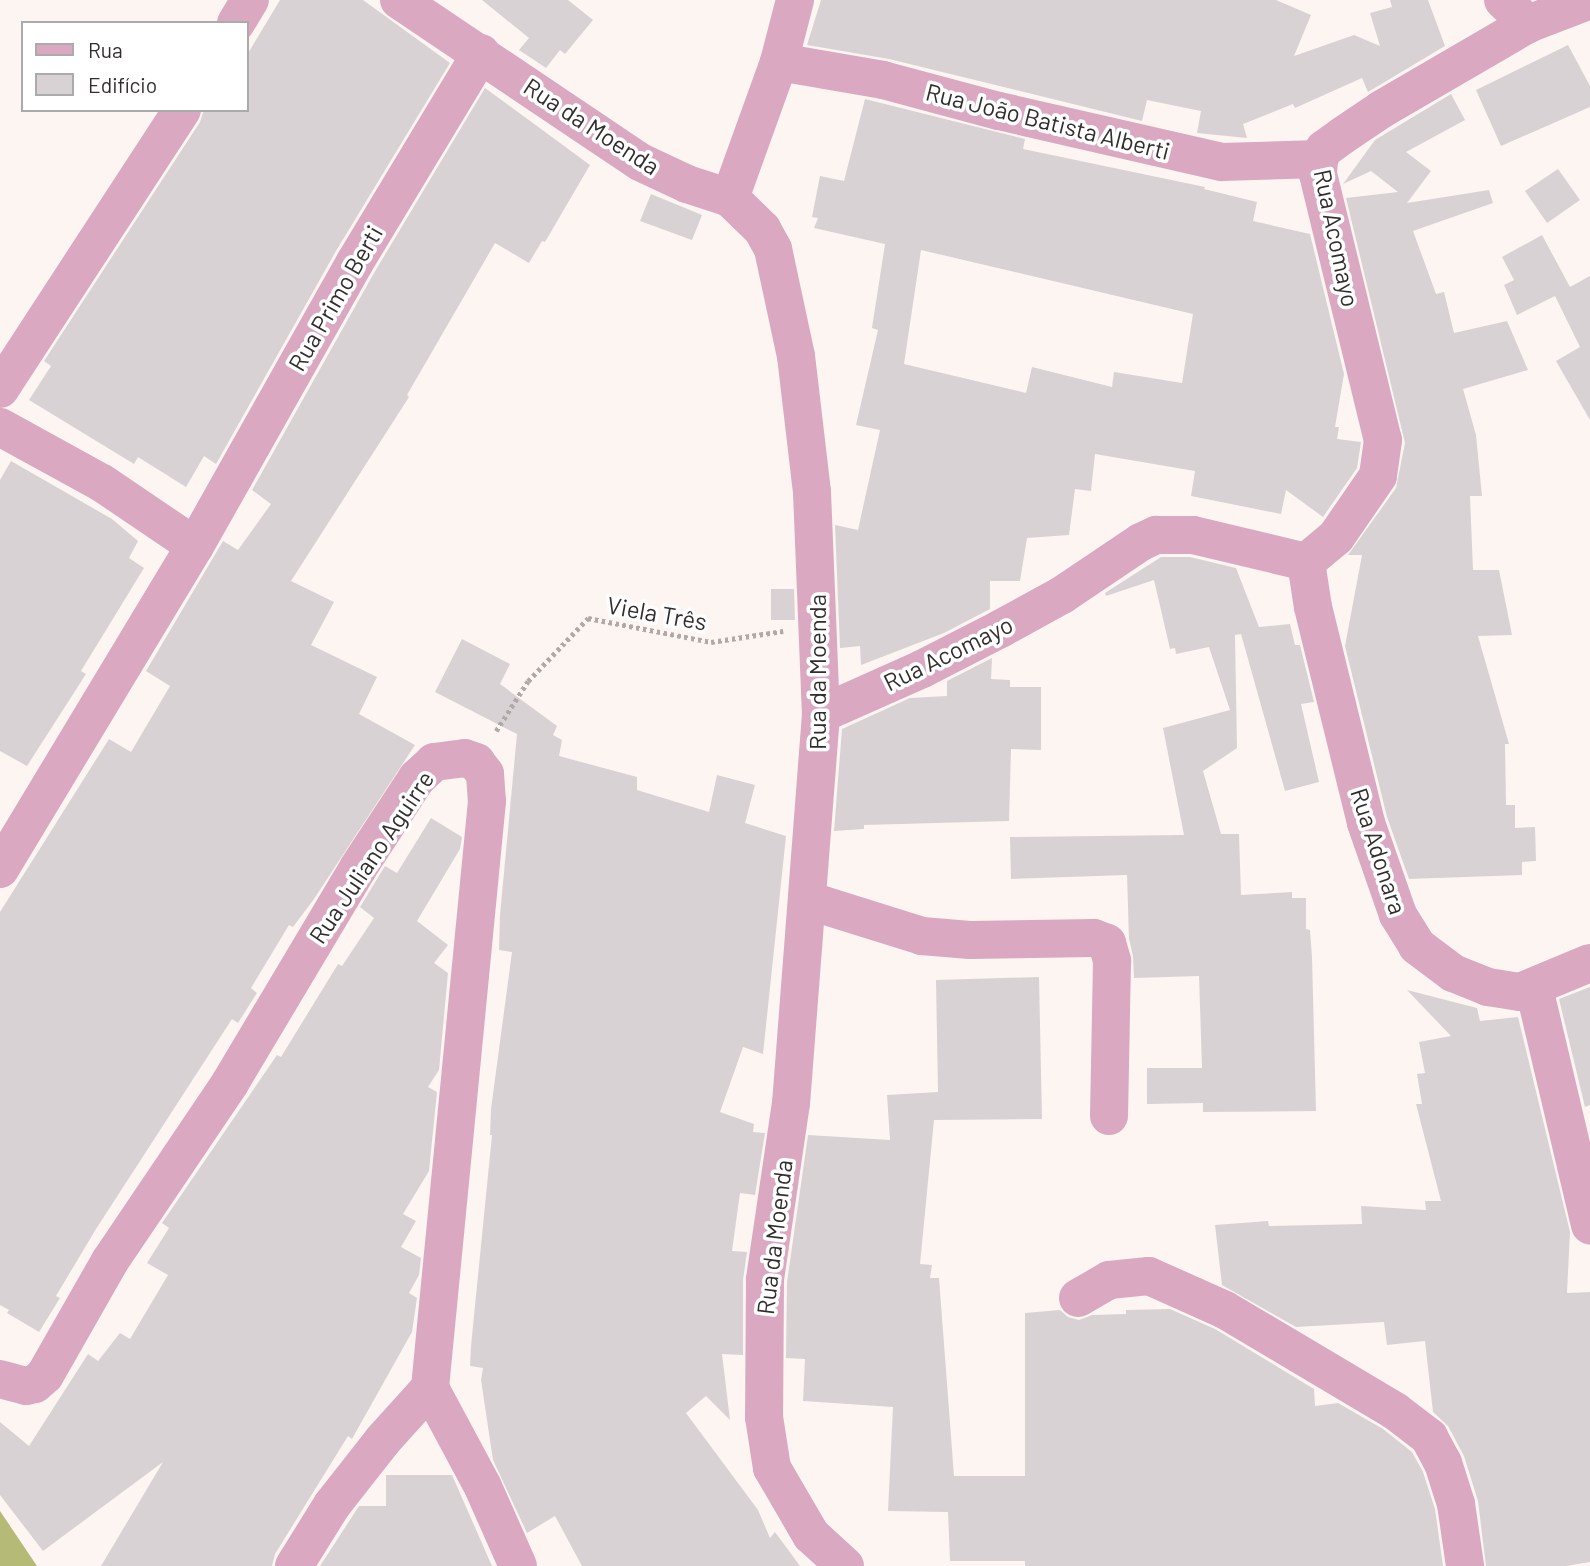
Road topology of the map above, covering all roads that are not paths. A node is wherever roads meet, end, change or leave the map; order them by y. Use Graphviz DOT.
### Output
graph roads {
  1 [pos="250,0"];
  2 [pos="399,0"];
  3 [pos="795,0"];
  4 [pos="1590,0"];
  5 [pos="1516,12"];
  6 [pos="237,21"];
  7 [pos="481,53"];
  8 [pos="779,62"];
  9 [pos="181,112"];
  10 [pos="1319,159"];
  11 [pos="730,198"];
  12 [pos="0,389"];
  13 [pos="0,427"];
  14 [pos="195,546"];
  15 [pos="1306,562"];
  16 [pos="821,713"];
  17 [pos="0,869"];
  18 [pos="807,900"];
  19 [pos="1590,962"];
  20 [pos="1534,988"];
  21 [pos="1109,1116"];
  22 [pos="1590,1224"];
  23 [pos="1078,1298"];
  24 [pos="0,1379"];
  25 [pos="429,1388"];
  26 [pos="294,1566"];
  27 [pos="518,1566"];
  28 [pos="845,1566"];
  29 [pos="1465,1566"];
  1 -- 6 [label="street"];
  2 -- 7 [label="street, Rua da Moenda"];
  3 -- 8 [label="street"];
  4 -- 5 [label="street, Rua Acomayo"];
  5 -- 10 [label="street, Rua Acomayo"];
  7 -- 11 [label="street, Rua da Moenda"];
  7 -- 14 [label="street, Rua Primo Berti"];
  8 -- 10 [label="street, Rua João Batista Alberti"];
  8 -- 11 [label="street"];
  9 -- 12 [label="street"];
  10 -- 15 [label="street, Rua Acomayo"];
  11 -- 16 [label="street, Rua da Moenda"];
  13 -- 14 [label="street"];
  14 -- 17 [label="street"];
  15 -- 16 [label="street, Rua Acomayo"];
  15 -- 20 [label="street, Rua Adonara"];
  16 -- 18 [label="street, Rua da Moenda"];
  18 -- 21 [label="street"];
  18 -- 28 [label="street, Rua da Moenda"];
  19 -- 20 [label="street, Rua Adonara"];
  20 -- 22 [label="street"];
  23 -- 29 [label="street"];
  24 -- 25 [label="street, Rua Juliano Aguirre"];
  25 -- 26 [label="street"];
  25 -- 27 [label="street"];
}
